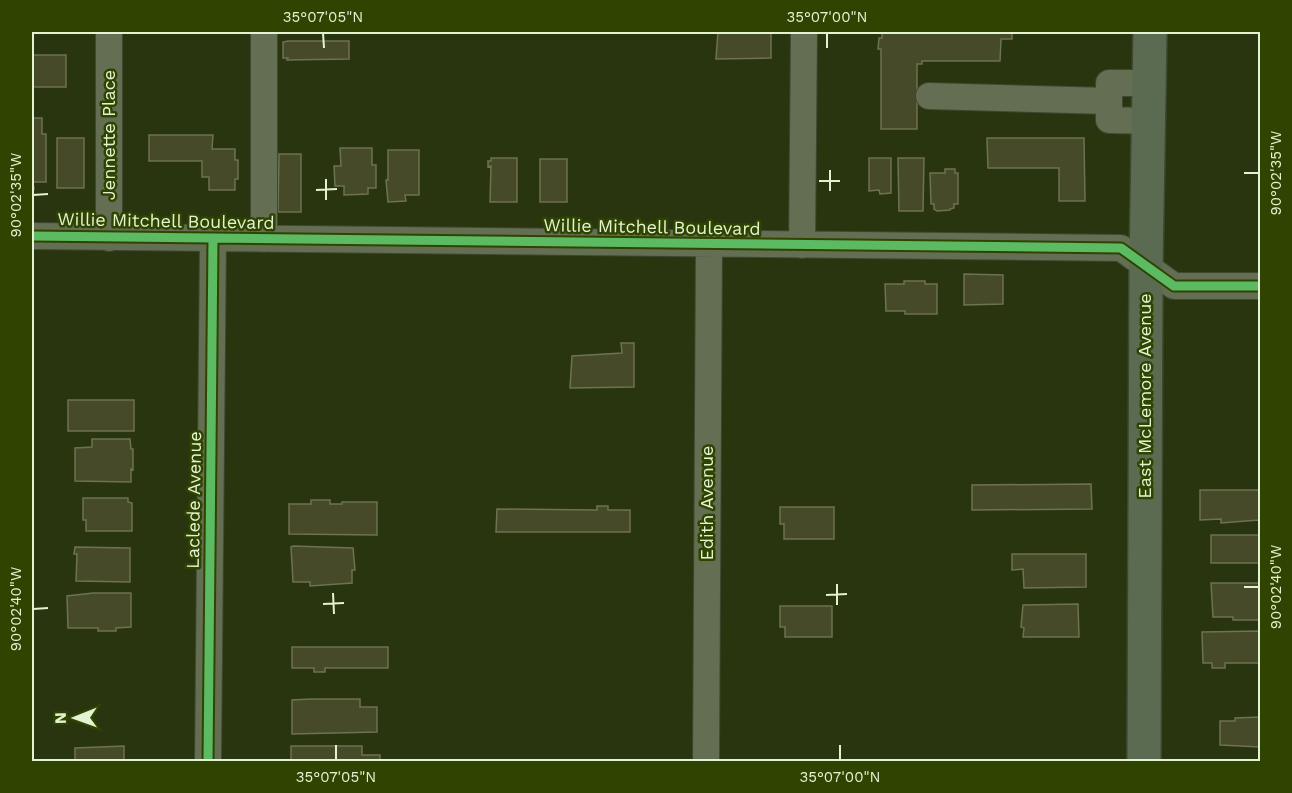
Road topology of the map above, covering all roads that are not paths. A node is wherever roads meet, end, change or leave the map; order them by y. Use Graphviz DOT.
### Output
graph roads {
  1 [pos="109,32"];
  2 [pos="264,32"];
  3 [pos="804,32"];
  4 [pos="1150,32"];
  5 [pos="1149,83"];
  6 [pos="929,96"];
  7 [pos="1109,100"];
  8 [pos="1149,121"];
  9 [pos="32,236"];
  10 [pos="109,238"];
  11 [pos="213,239"];
  12 [pos="264,239"];
  13 [pos="709,244"];
  14 [pos="802,245"];
  15 [pos="1146,266"];
  16 [pos="1260,286"];
  17 [pos="208,762"];
  18 [pos="705,762"];
  19 [pos="1144,762"];
  1 -- 10 [label="street, Jennette Place"];
  2 -- 12 [label="street"];
  3 -- 14 [label="street"];
  4 -- 5 [label="main road, East McLemore Avenue"];
  5 -- 7 [label="street"];
  5 -- 8 [label="main road, East McLemore Avenue"];
  6 -- 7 [label="street"];
  7 -- 8 [label="street"];
  8 -- 15 [label="main road, East McLemore Avenue"];
  9 -- 10 [label="street, Willie Mitchell Boulevard"];
  10 -- 11 [label="street, Willie Mitchell Boulevard"];
  11 -- 12 [label="street, Willie Mitchell Boulevard"];
  11 -- 17 [label="street, Laclede Avenue"];
  12 -- 13 [label="street, Willie Mitchell Boulevard"];
  13 -- 14 [label="street, Willie Mitchell Boulevard"];
  13 -- 18 [label="street, Edith Avenue"];
  14 -- 15 [label="street, Willie Mitchell Boulevard"];
  15 -- 16 [label="street, Willie Mitchell Boulevard"];
  15 -- 19 [label="main road, East McLemore Avenue"];
}
